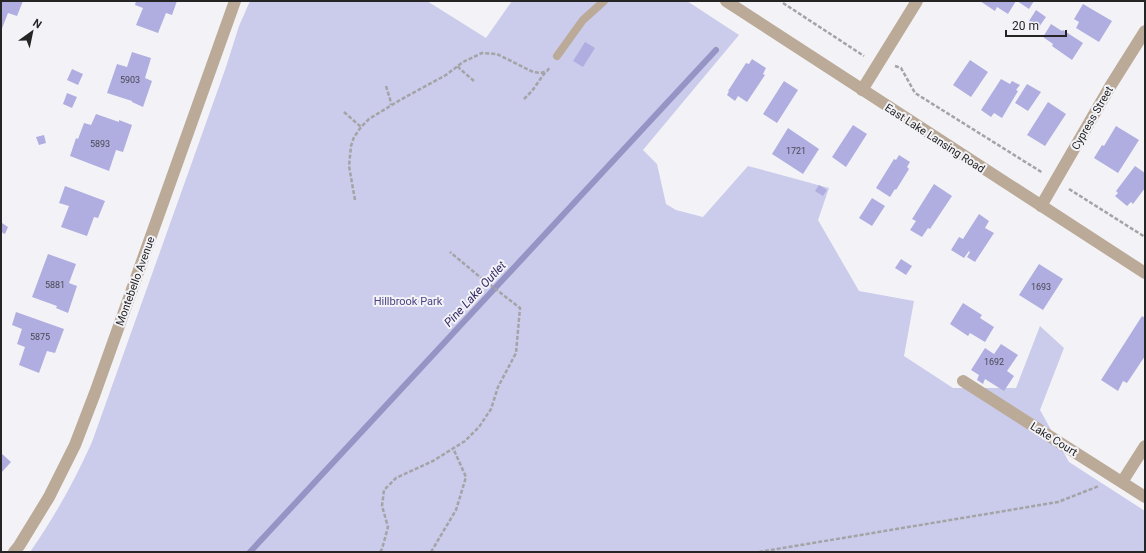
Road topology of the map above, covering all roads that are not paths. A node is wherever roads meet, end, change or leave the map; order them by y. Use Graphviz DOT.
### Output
graph roads {
  1 [pos="235,1"];
  2 [pos="604,1"];
  3 [pos="726,1"];
  4 [pos="917,1"];
  5 [pos="1145,31"];
  6 [pos="558,56"];
  7 [pos="862,90"];
  8 [pos="1041,206"];
  9 [pos="1145,273"];
  10 [pos="963,381"];
  11 [pos="1145,446"];
  12 [pos="1122,482"];
  13 [pos="1145,497"];
  14 [pos="14,552"];
  1 -- 14 [label="street, Montebello Avenue"];
  2 -- 6 [label="lane"];
  3 -- 7 [label="street, East Lake Lansing Road"];
  4 -- 7 [label="street"];
  5 -- 8 [label="street, Cypress Street"];
  7 -- 8 [label="street, East Lake Lansing Road"];
  8 -- 9 [label="street, East Lake Lansing Road"];
  10 -- 12 [label="street, Lake Court"];
  11 -- 12 [label="street"];
  12 -- 13 [label="street, Lake Court"];
}
